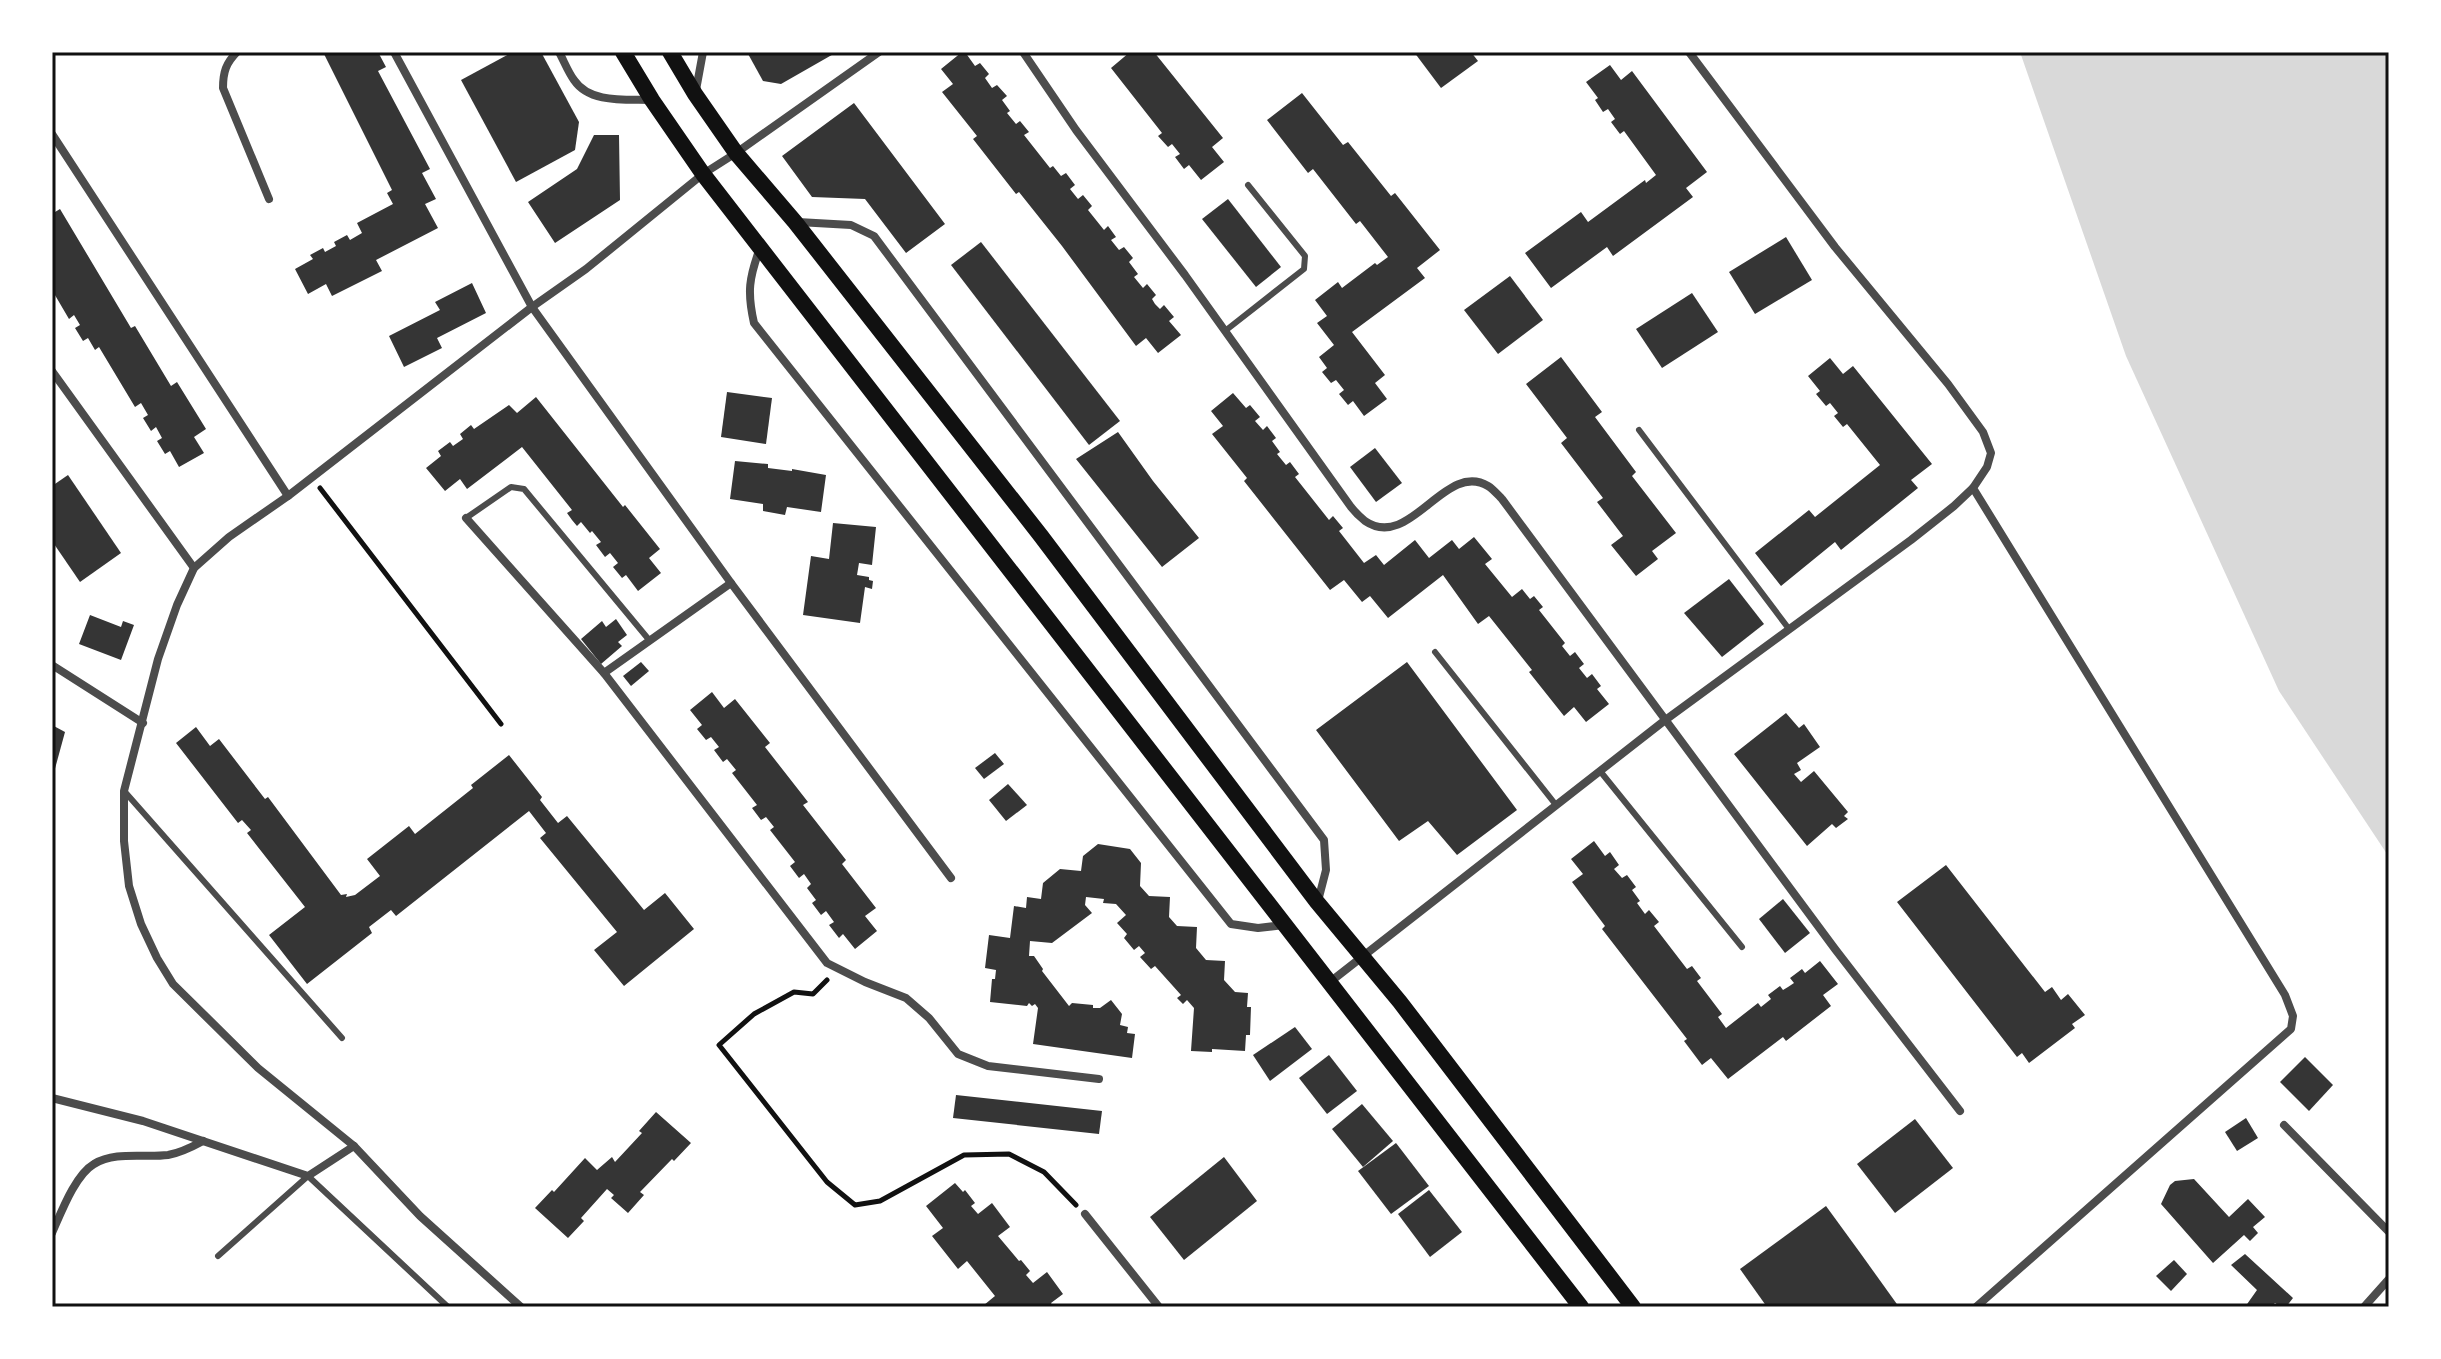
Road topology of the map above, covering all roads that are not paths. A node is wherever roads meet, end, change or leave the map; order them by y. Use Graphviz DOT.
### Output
graph roads {
  1 [pos="237,52"];
  2 [pos="394,52"];
  3 [pos="559,52"];
  4 [pos="623,52"];
  5 [pos="670,52"];
  6 [pos="703,52"];
  7 [pos="879,52"];
  8 [pos="1023,52"];
  9 [pos="1689,52"];
  10 [pos="695,94"];
  11 [pos="652,100"];
  12 [pos="52,134"];
  13 [pos="736,153"];
  14 [pos="703,174"];
  15 [pos="1248,185"];
  16 [pos="269,199"];
  17 [pos="795,222"];
  18 [pos="760,247"];
  19 [pos="532,307"];
  20 [pos="1225,331"];
  21 [pos="52,371"];
  22 [pos="1639,430"];
  23 [pos="1973,488"];
  24 [pos="288,496"];
  25 [pos="466,518"];
  26 [pos="194,568"];
  27 [pos="731,583"];
  28 [pos="1789,629"];
  29 [pos="650,641"];
  30 [pos="1435,652"];
  31 [pos="52,665"];
  32 [pos="604,673"];
  33 [pos="1664,721"];
  34 [pos="143,723"];
  35 [pos="1600,771"];
  36 [pos="124,791"];
  37 [pos="1556,805"];
  38 [pos="951,878"];
  39 [pos="1317,902"];
  40 [pos="1285,924"];
  41 [pos="1742,947"];
  42 [pos="1364,957"];
  43 [pos="1330,982"];
  44 [pos="342,1038"];
  45 [pos="1099,1079"];
  46 [pos="52,1098"];
  47 [pos="1960,1111"];
  48 [pos="2284,1125"];
  49 [pos="203,1141"];
  50 [pos="354,1146"];
  51 [pos="308,1176"];
  52 [pos="1085,1214"];
  53 [pos="2389,1232"];
  54 [pos="52,1233"];
  55 [pos="218,1256"];
  56 [pos="2389,1279"];
  57 [pos="448,1307"];
  58 [pos="521,1307"];
  59 [pos="1159,1307"];
  60 [pos="1581,1307"];
  61 [pos="1633,1307"];
  62 [pos="1976,1307"];
  63 [pos="2364,1307"];
  1 -- 16 [label="street"];
  2 -- 19 [label="street"];
  3 -- 11 [label="street"];
  4 -- 11 [label="main road"];
  5 -- 10 [label="main road"];
  6 -- 10 [label="street"];
  7 -- 13 [label="street"];
  8 -- 20 [label="street"];
  9 -- 23 [label="street"];
  10 -- 13 [label="main road"];
  11 -- 14 [label="main road"];
  12 -- 24 [label="street"];
  13 -- 14 [label="street"];
  13 -- 17 [label="main road"];
  14 -- 18 [label="main road"];
  14 -- 19 [label="street"];
  15 -- 20 [label="lane"];
  17 -- 39 [label="main road"];
  17 -- 39 [label="street"];
  18 -- 40 [label="main road"];
  18 -- 40 [label="street"];
  19 -- 24 [label="street"];
  19 -- 27 [label="street"];
  20 -- 33 [label="street"];
  21 -- 26 [label="street"];
  22 -- 28 [label="lane"];
  23 -- 28 [label="street"];
  23 -- 62 [label="street"];
  24 -- 26 [label="street"];
  25 -- 29 [label="lane"];
  25 -- 32 [label="street"];
  26 -- 34 [label="street"];
  27 -- 29 [label="street"];
  27 -- 38 [label="street"];
  28 -- 33 [label="street"];
  29 -- 32 [label="street"];
  30 -- 37 [label="lane"];
  31 -- 34 [label="street"];
  32 -- 45 [label="street"];
  33 -- 35 [label="street"];
  33 -- 47 [label="street"];
  34 -- 36 [label="street"];
  35 -- 37 [label="street"];
  35 -- 41 [label="lane"];
  36 -- 44 [label="lane"];
  36 -- 50 [label="street"];
  37 -- 42 [label="street"];
  39 -- 42 [label="main road"];
  40 -- 43 [label="main road"];
  42 -- 43 [label="street"];
  42 -- 61 [label="main road"];
  43 -- 60 [label="main road"];
  46 -- 49 [label="street"];
  48 -- 53 [label="street"];
  49 -- 51 [label="street"];
  49 -- 54 [label="street"];
  50 -- 51 [label="street"];
  50 -- 58 [label="street"];
  51 -- 55 [label="lane"];
  51 -- 57 [label="lane"];
  52 -- 59 [label="street"];
  56 -- 63 [label="street"];
}
